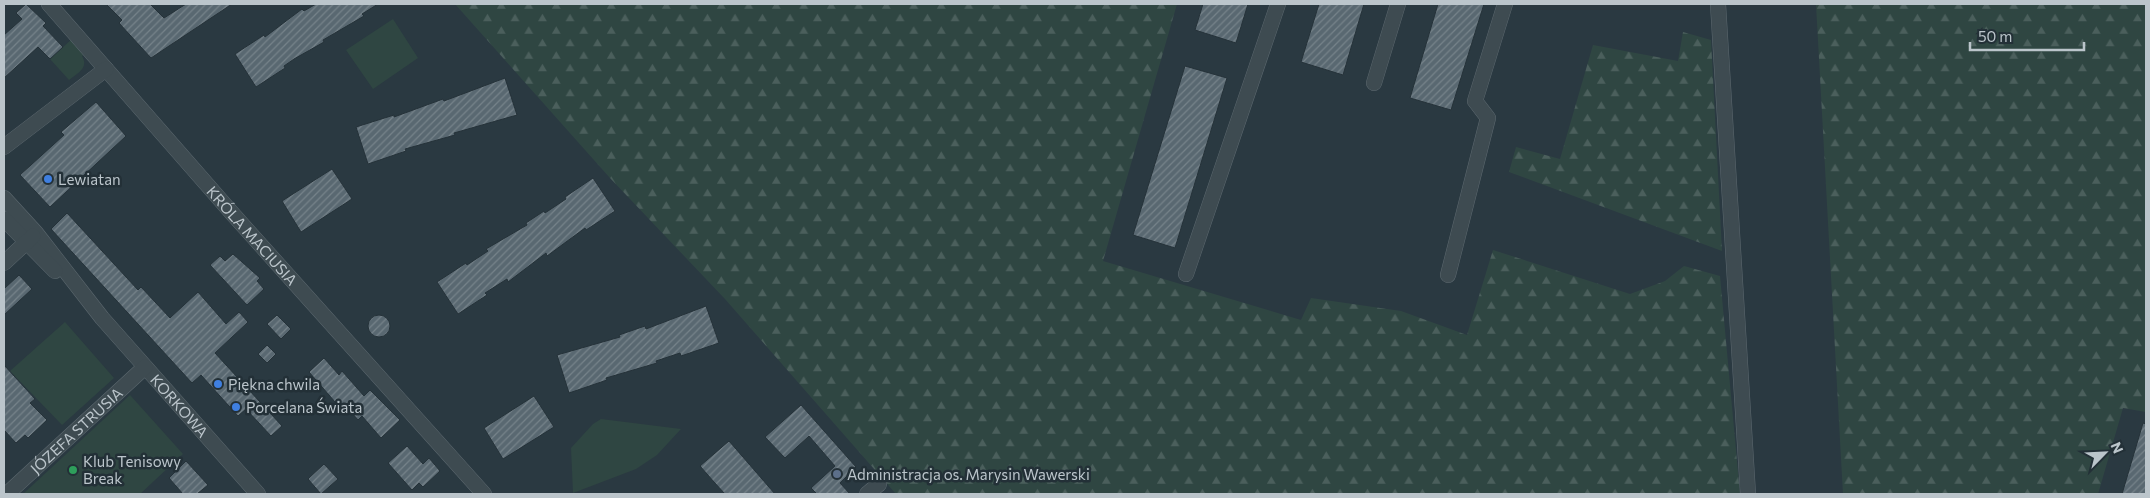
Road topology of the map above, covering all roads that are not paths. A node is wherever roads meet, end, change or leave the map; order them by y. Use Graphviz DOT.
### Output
graph roads {
  1 [pos="50,4"];
  2 [pos="1278,4"];
  3 [pos="1398,4"];
  4 [pos="1505,4"];
  5 [pos="1718,4"];
  6 [pos="106,69"];
  7 [pos="1374,83"];
  8 [pos="4,147"];
  9 [pos="4,198"];
  10 [pos="4,219"];
  11 [pos="31,238"];
  12 [pos="4,263"];
  13 [pos="1186,274"];
  14 [pos="1448,275"];
  15 [pos="145,367"];
  16 [pos="8,494"];
  17 [pos="258,494"];
  18 [pos="484,494"];
  19 [pos="1748,494"];
  1 -- 6 [label="street, KRÓLA MACIUSIA"];
  2 -- 13 [label="street"];
  3 -- 7 [label="street"];
  4 -- 14 [label="street"];
  5 -- 19 [label="street"];
  6 -- 8 [label="street"];
  6 -- 18 [label="street, KRÓLA MACIUSIA"];
  9 -- 11 [label="street, KORKOWA"];
  10 -- 11 [label="street, KORKOWA"];
  11 -- 12 [label="street"];
  11 -- 15 [label="street, KORKOWA"];
  15 -- 16 [label="street, JÓZEFA STRUSIA"];
  15 -- 17 [label="street, KORKOWA"];
}
